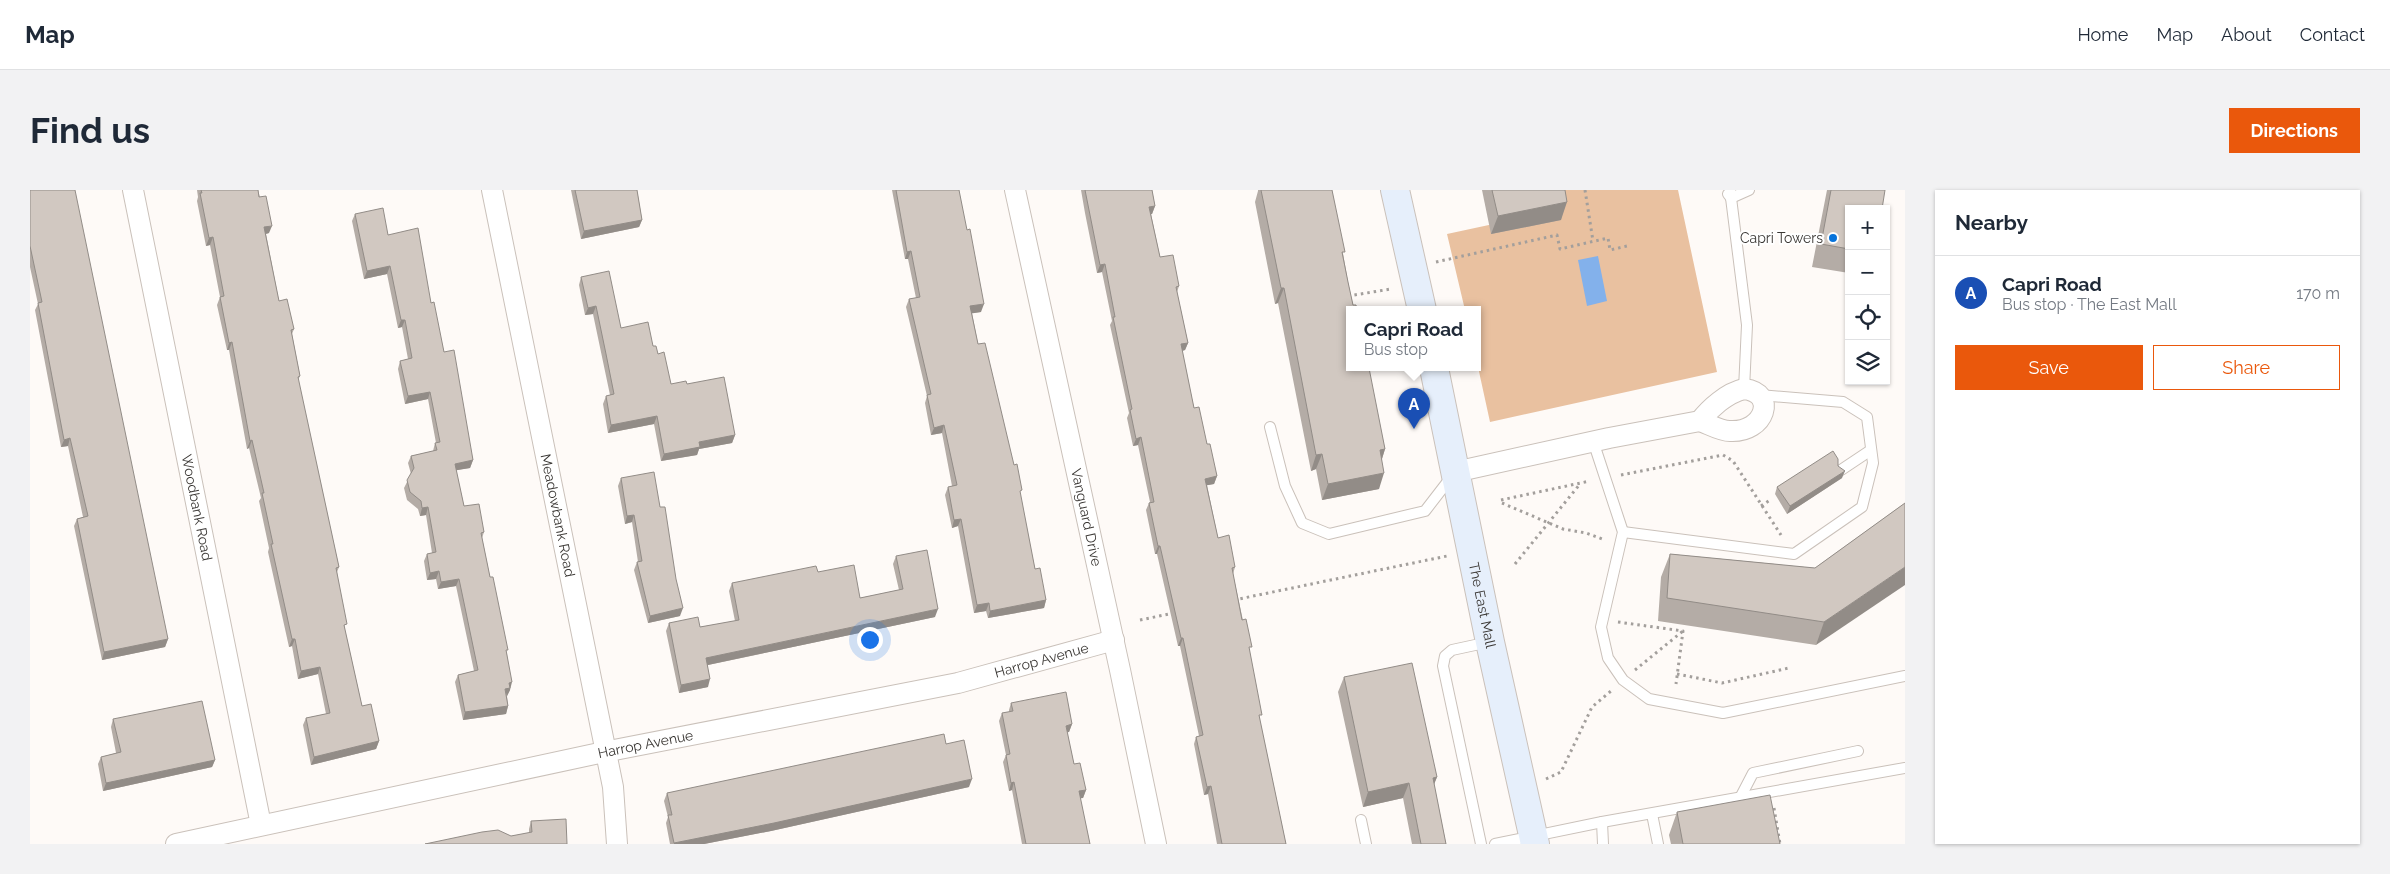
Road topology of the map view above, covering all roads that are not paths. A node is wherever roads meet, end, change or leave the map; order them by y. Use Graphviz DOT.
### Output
graph roads {
  1 [pos="133,190"];
  2 [pos="492,190"];
  3 [pos="1015,190"];
  4 [pos="1394,190"];
  5 [pos="1749,190"];
  6 [pos="1728,193"];
  7 [pos="1417,288"];
  8 [pos="1435,371"];
  9 [pos="1751,392"];
  10 [pos="1700,421"];
  11 [pos="1270,427"];
  12 [pos="1593,441"];
  13 [pos="1872,450"];
  14 [pos="1841,470"];
  15 [pos="1455,472"];
  16 [pos="1623,532"];
  17 [pos="1114,640"];
  18 [pos="1490,642"];
  19 [pos="1905,676"];
  20 [pos="604,752"];
  21 [pos="1858,752"];
  22 [pos="1905,768"];
  23 [pos="1740,798"];
  24 [pos="1652,814"];
  25 [pos="1361,820"];
  26 [pos="1602,822"];
  27 [pos="261,825"];
  28 [pos="1534,840"];
  29 [pos="176,844"];
  30 [pos="616,844"];
  31 [pos="1156,844"];
  32 [pos="1366,844"];
  33 [pos="1481,844"];
  34 [pos="1495,844"];
  35 [pos="1603,844"];
  36 [pos="1658,844"];
  1 -- 27 [label="street, Woodbank Road"];
  2 -- 20 [label="street, Meadowbank Road"];
  3 -- 17 [label="street, Vanguard Drive"];
  4 -- 7 [label="main road"];
  5 -- 6 [label="lane"];
  6 -- 9 [label="lane"];
  8 -- 15 [label="main road, The East Mall"];
  9 -- 10 [label="street"];
  9 -- 10 [label="street"];
  9 -- 13 [label="lane"];
  10 -- 12 [label="street"];
  11 -- 15 [label="lane"];
  12 -- 15 [label="street"];
  12 -- 16 [label="lane"];
  13 -- 14 [label="lane"];
  13 -- 16 [label="lane"];
  15 -- 18 [label="main road, The East Mall"];
  16 -- 19 [label="lane"];
  17 -- 20 [label="street, Harrop Avenue"];
  17 -- 31 [label="street, Vanguard Drive"];
  18 -- 28 [label="main road, The East Mall"];
  18 -- 33 [label="lane"];
  20 -- 27 [label="street, Harrop Avenue"];
  20 -- 30 [label="street, Meadowbank Road"];
  21 -- 23 [label="lane"];
  22 -- 23 [label="lane"];
  23 -- 24 [label="lane"];
  24 -- 26 [label="lane"];
  24 -- 36 [label="lane"];
  25 -- 32 [label="lane"];
  26 -- 28 [label="lane"];
  26 -- 35 [label="lane"];
  27 -- 29 [label="street, Harrop Avenue"];
  28 -- 34 [label="lane"];
}
